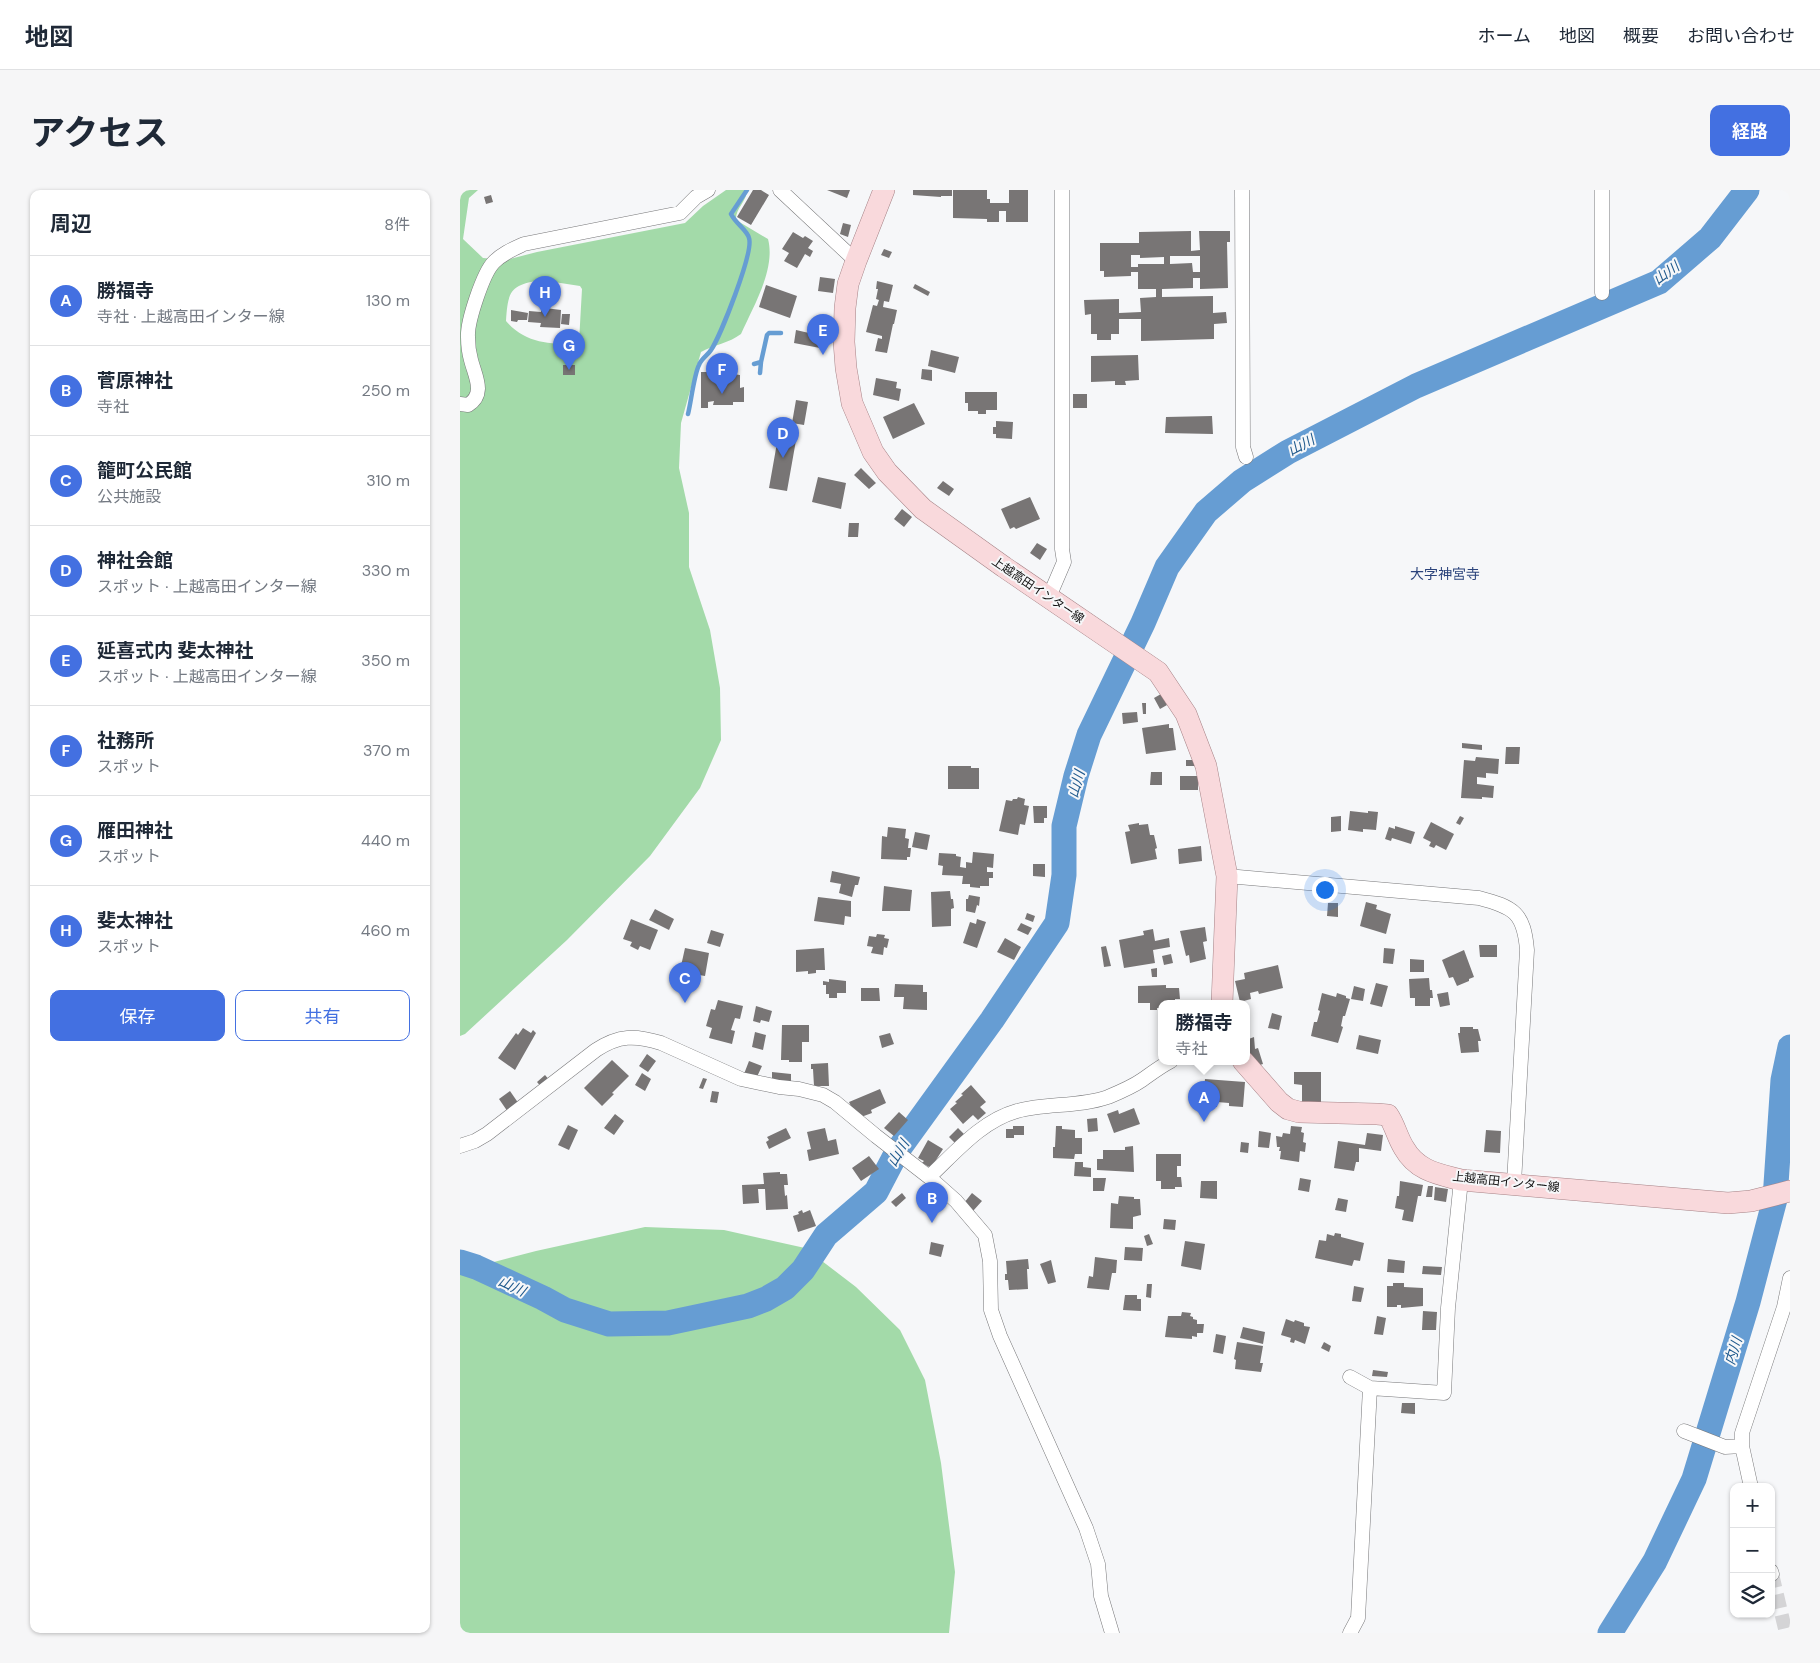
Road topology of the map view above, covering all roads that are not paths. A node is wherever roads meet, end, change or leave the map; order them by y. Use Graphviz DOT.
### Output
graph roads {
  1 [pos="708,190"];
  2 [pos="780,190"];
  3 [pos="884,190"];
  4 [pos="1062,190"];
  5 [pos="1242,190"];
  6 [pos="1602,190"];
  7 [pos="856,261"];
  8 [pos="1602,293"];
  9 [pos="460,404"];
  10 [pos="1246,457"];
  11 [pos="1049,597"];
  12 [pos="1227,876"];
  13 [pos="1222,1000"];
  14 [pos="1165,1065"];
  15 [pos="1247,1065"];
  16 [pos="460,1146"];
  17 [pos="929,1177"];
  18 [pos="1461,1180"];
  19 [pos="1514,1184"];
  20 [pos="1790,1190"];
  21 [pos="1790,1278"];
  22 [pos="1350,1377"];
  23 [pos="1370,1388"];
  24 [pos="1690,1433"];
  25 [pos="1742,1446"];
  26 [pos="1751,1483"];
  27 [pos="1112,1633"];
  28 [pos="1350,1633"];
  1 -- 9 [label="street"];
  2 -- 7 [label="street"];
  3 -- 7 [label="main road, 上越高田インター線"];
  4 -- 11 [label="street"];
  5 -- 10 [label="street"];
  6 -- 8 [label="street"];
  7 -- 11 [label="main road, 上越高田インター線"];
  11 -- 12 [label="main road, 上越高田インター線"];
  12 -- 13 [label="main road, 上越高田インター線"];
  12 -- 19 [label="street"];
  14 -- 17 [label="street"];
  15 -- 18 [label="main road, 上越高田インター線"];
  16 -- 17 [label="street"];
  17 -- 27 [label="street"];
  18 -- 19 [label="main road, 上越高田インター線"];
  18 -- 23 [label="street"];
  19 -- 20 [label="main road, 上越高田インター線"];
  21 -- 25 [label="street"];
  22 -- 23 [label="street"];
  23 -- 28 [label="street"];
  24 -- 25 [label="street"];
  25 -- 26 [label="street"];
}
